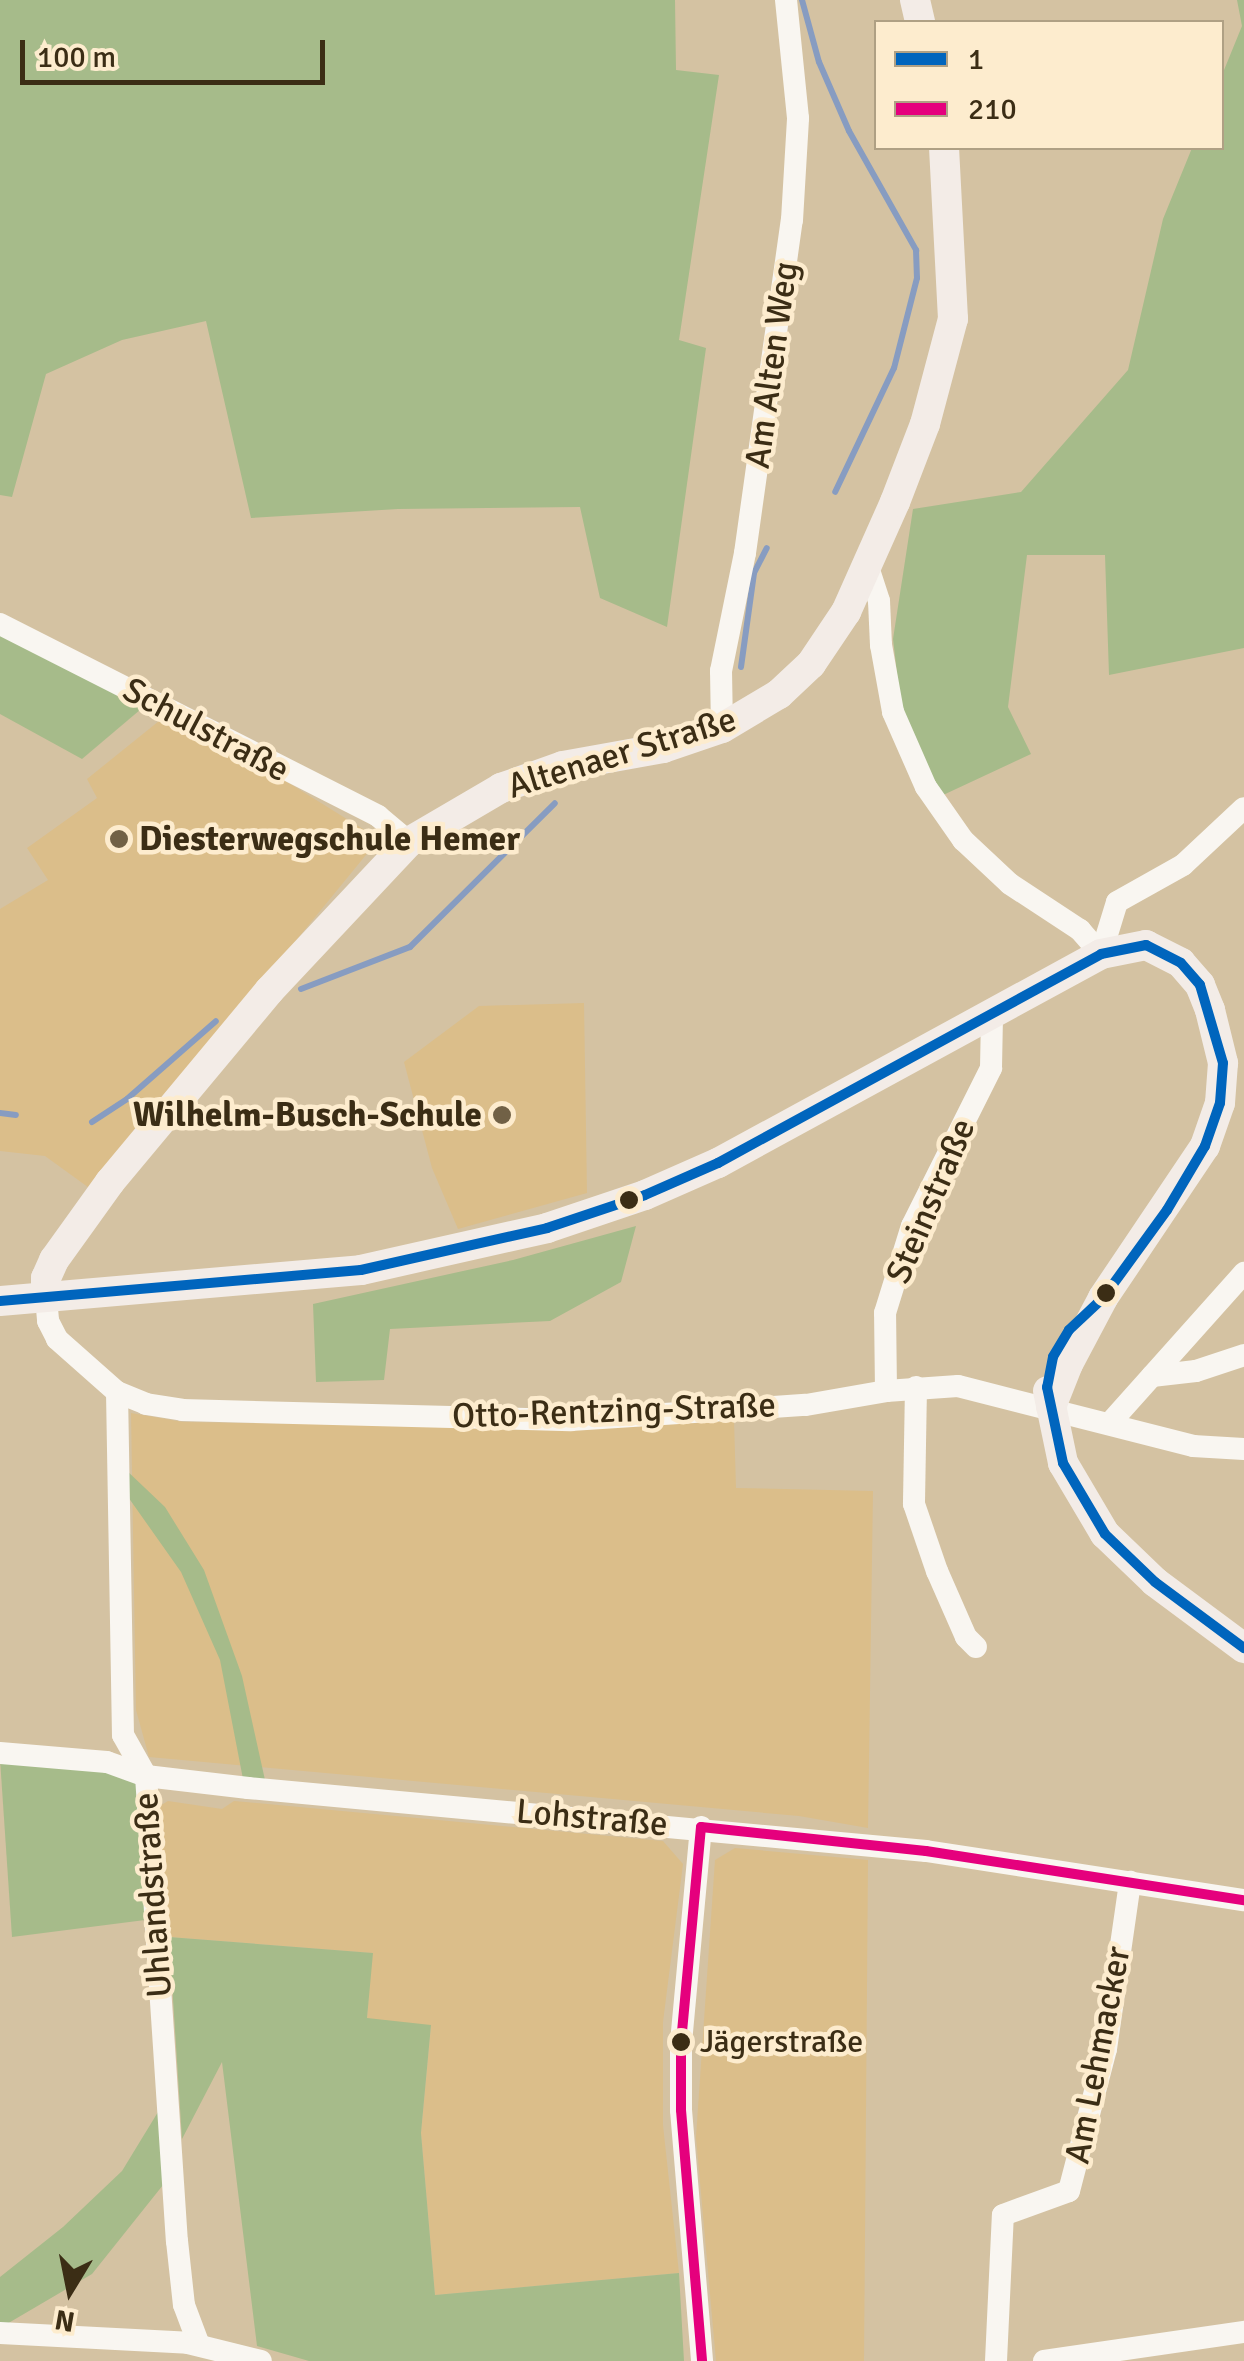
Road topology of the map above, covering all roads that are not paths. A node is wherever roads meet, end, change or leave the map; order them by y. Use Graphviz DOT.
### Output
graph roads {
  1 [pos="786,0"];
  2 [pos="944,150"];
  3 [pos="868,567"];
  4 [pos="0,624"];
  5 [pos="722,728"];
  6 [pos="1244,808"];
  7 [pos="409,842"];
  8 [pos="1102,954"];
  9 [pos="992,1015"];
  10 [pos="1244,1274"];
  11 [pos="46,1298"];
  12 [pos="0,1301"];
  13 [pos="1244,1355"];
  14 [pos="1152,1376"];
  15 [pos="916,1387"];
  16 [pos="886,1390"];
  17 [pos="117,1392"];
  18 [pos="1051,1407"];
  19 [pos="1109,1424"];
  20 [pos="1244,1449"];
  21 [pos="976,1646"];
  22 [pos="1244,1648"];
  23 [pos="0,1752"];
  24 [pos="146,1776"];
  25 [pos="701,1828"];
  26 [pos="1130,1882"];
  27 [pos="1244,1900"];
  28 [pos="1244,2332"];
  29 [pos="0,2333"];
  30 [pos="198,2344"];
  31 [pos="261,2361"];
  32 [pos="702,2361"];
  33 [pos="996,2361"];
  34 [pos="1044,2361"];
  1 -- 5 [label="street, Am Alten Weg"];
  2 -- 3 [label="main road, Altenaer Straße"];
  3 -- 5 [label="main road, Altenaer Straße"];
  3 -- 8 [label="street"];
  4 -- 7 [label="street, Schulstraße"];
  5 -- 7 [label="main road, Altenaer Straße"];
  6 -- 8 [label="street"];
  7 -- 11 [label="main road, Altenaer Straße"];
  8 -- 9 [label="main road"];
  8 -- 18 [label="main road"];
  9 -- 11 [label="main road"];
  9 -- 16 [label="street, Steinstraße"];
  10 -- 14 [label="street"];
  11 -- 12 [label="main road"];
  11 -- 17 [label="street"];
  13 -- 14 [label="street"];
  14 -- 19 [label="street"];
  15 -- 16 [label="street, Otto-Rentzing-Straße"];
  15 -- 18 [label="street, Otto-Rentzing-Straße"];
  15 -- 21 [label="street"];
  16 -- 17 [label="street, Otto-Rentzing-Straße"];
  17 -- 24 [label="street, Uhlandstraße"];
  18 -- 19 [label="street, Otto-Rentzing-Straße"];
  18 -- 22 [label="main road"];
  19 -- 20 [label="street, Otto-Rentzing-Straße"];
  23 -- 24 [label="street, Lohstraße"];
  24 -- 25 [label="street, Lohstraße"];
  24 -- 30 [label="street, Uhlandstraße"];
  25 -- 26 [label="street, Lohstraße"];
  25 -- 32 [label="street"];
  26 -- 27 [label="street, Lohstraße"];
  26 -- 33 [label="street, Am Lehmacker"];
  28 -- 34 [label="street"];
  29 -- 30 [label="street"];
  30 -- 31 [label="street"];
}
